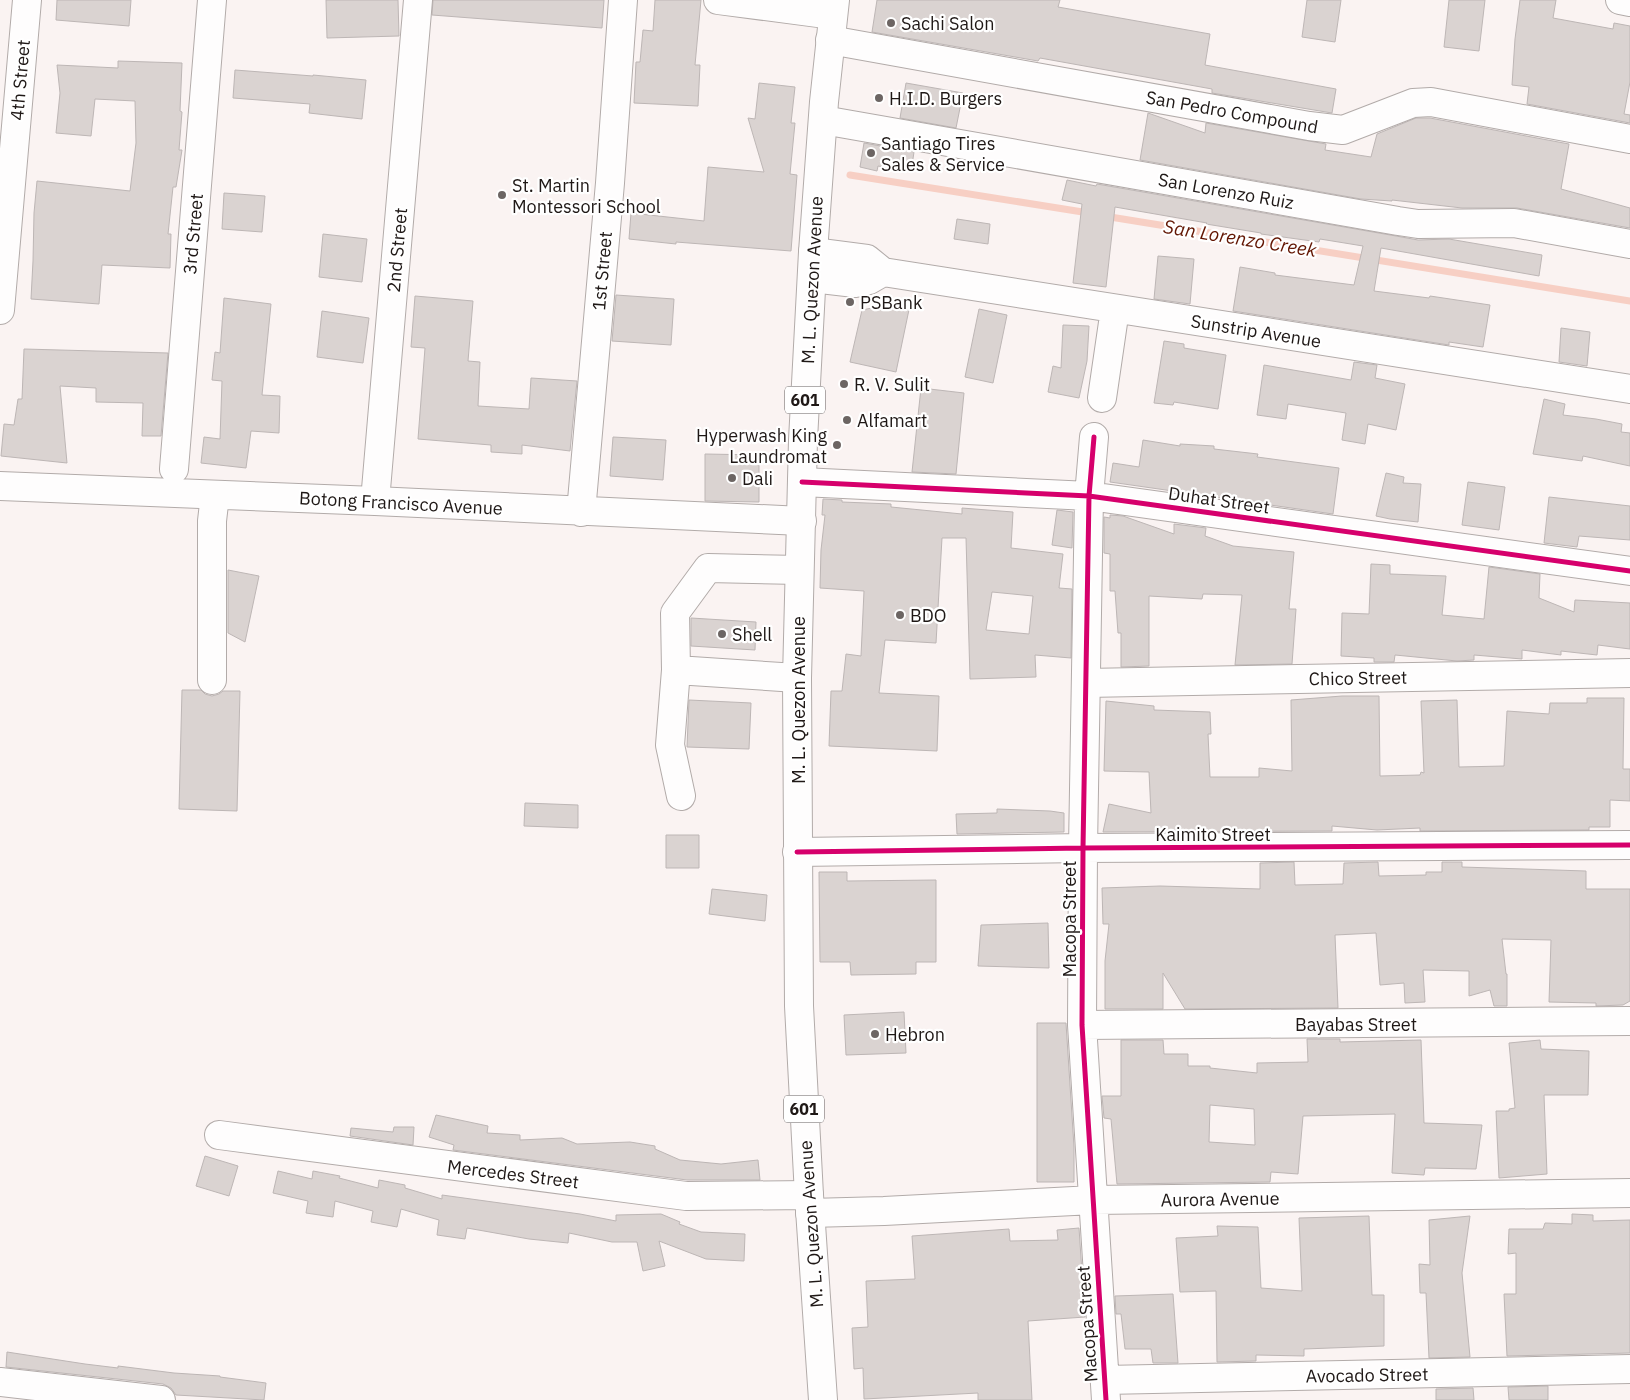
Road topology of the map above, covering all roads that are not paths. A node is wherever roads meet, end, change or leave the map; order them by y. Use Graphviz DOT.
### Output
graph roads {
  1 [pos="27,0"];
  2 [pos="212,0"];
  3 [pos="418,0"];
  4 [pos="623,0"];
  5 [pos="718,0"];
  6 [pos="1620,0"];
  7 [pos="1630,2"];
  8 [pos="833,18"];
  9 [pos="823,120"];
  10 [pos="1630,139"];
  11 [pos="1630,244"];
  12 [pos="813,265"];
  13 [pos="1115,309"];
  14 [pos="0,310"];
  15 [pos="1630,389"];
  16 [pos="1102,398"];
  17 [pos="1094,437"];
  18 [pos="174,469"];
  19 [pos="802,482"];
  20 [pos="0,486"];
  21 [pos="215,495"];
  22 [pos="1090,496"];
  23 [pos="375,501"];
  24 [pos="581,512"];
  25 [pos="802,522"];
  26 [pos="799,570"];
  27 [pos="1630,571"];
  28 [pos="676,670"];
  29 [pos="1630,673"];
  30 [pos="796,678"];
  31 [pos="212,680"];
  32 [pos="1086,683"];
  33 [pos="681,796"];
  34 [pos="1630,845"];
  35 [pos="1083,848"];
  36 [pos="797,852"];
  37 [pos="1630,1021"];
  38 [pos="1082,1026"];
  39 [pos="219,1135"];
  40 [pos="1630,1193"];
  41 [pos="1093,1200"];
  42 [pos="809,1204"];
  43 [pos="1630,1369"];
  44 [pos="0,1382"];
  45 [pos="1105,1390"];
  46 [pos="161,1400"];
  47 [pos="824,1400"];
  1 -- 14 [label="street, 4th Street"];
  2 -- 18 [label="street, 3rd Street"];
  3 -- 23 [label="street, 2nd Street"];
  4 -- 24 [label="street, 1st Street"];
  5 -- 8 [label="street, San Pedro Compound"];
  6 -- 7 [label="street"];
  8 -- 9 [label="street, M. L. Quezon Avenue / 601"];
  8 -- 10 [label="street, San Pedro Compound"];
  9 -- 11 [label="street, San Lorenzo Ruiz"];
  9 -- 12 [label="street, M. L. Quezon Avenue / 601"];
  12 -- 13 [label="street, Sunstrip Avenue"];
  12 -- 19 [label="street, M. L. Quezon Avenue / 601"];
  13 -- 15 [label="street, Sunstrip Avenue"];
  13 -- 16 [label="street"];
  17 -- 22 [label="street, Macopa Street"];
  19 -- 22 [label="street, Duhat Street"];
  19 -- 25 [label="street, M. L. Quezon Avenue / 601"];
  20 -- 21 [label="street, Botong Francisco Avenue"];
  21 -- 23 [label="street, Botong Francisco Avenue"];
  21 -- 31 [label="street"];
  22 -- 27 [label="street, Duhat Street"];
  22 -- 32 [label="street, Macopa Street"];
  23 -- 24 [label="street, Botong Francisco Avenue"];
  24 -- 25 [label="street, Botong Francisco Avenue"];
  25 -- 26 [label="street, M. L. Quezon Avenue / 601"];
  26 -- 28 [label="street"];
  26 -- 30 [label="street, M. L. Quezon Avenue / 601"];
  28 -- 30 [label="street"];
  28 -- 33 [label="street"];
  29 -- 32 [label="street, Chico Street"];
  30 -- 36 [label="street, M. L. Quezon Avenue / 601"];
  32 -- 35 [label="street, Macopa Street"];
  34 -- 35 [label="street, Kaimito Street"];
  35 -- 36 [label="street, Kaimito Street"];
  35 -- 38 [label="street, Macopa Street"];
  36 -- 42 [label="street, M. L. Quezon Avenue / 601"];
  37 -- 38 [label="street, Bayabas Street"];
  38 -- 41 [label="street, Macopa Street"];
  39 -- 42 [label="street, Mercedes Street"];
  40 -- 41 [label="street, Aurora Avenue"];
  41 -- 42 [label="street, Aurora Avenue"];
  41 -- 45 [label="street, Macopa Street"];
  42 -- 47 [label="street, M. L. Quezon Avenue / 601"];
  43 -- 45 [label="street, Avocado Street"];
  44 -- 46 [label="street"];
}
